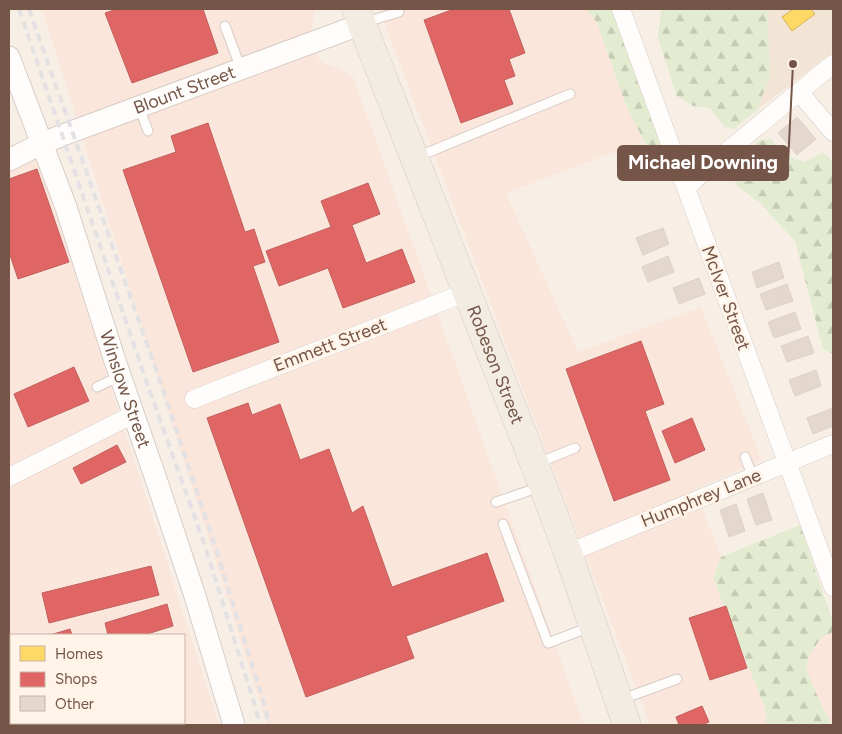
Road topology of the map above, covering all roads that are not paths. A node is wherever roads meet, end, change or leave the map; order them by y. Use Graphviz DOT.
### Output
graph roads {
  1 [pos="621,9"];
  2 [pos="399,12"];
  3 [pos="359,16"];
  4 [pos="224,26"];
  5 [pos="9,57"];
  6 [pos="833,64"];
  7 [pos="240,69"];
  8 [pos="798,92"];
  9 [pos="570,94"];
  10 [pos="140,107"];
  11 [pos="148,131"];
  12 [pos="833,132"];
  13 [pos="41,144"];
  14 [pos="415,158"];
  15 [pos="9,160"];
  16 [pos="686,188"];
  17 [pos="467,292"];
  18 [pos="121,375"];
  19 [pos="97,386"];
  20 [pos="194,399"];
  21 [pos="134,414"];
  22 [pos="833,444"];
  23 [pos="575,448"];
  24 [pos="745,457"];
  25 [pos="787,463"];
  26 [pos="539,475"];
  27 [pos="9,477"];
  28 [pos="753,477"];
  29 [pos="496,502"];
  30 [pos="503,524"];
  31 [pos="568,552"];
  32 [pos="833,587"];
  33 [pos="593,626"];
  34 [pos="677,680"];
  35 [pos="622,713"];
  36 [pos="234,725"];
  1 -- 16 [label="street, McIver Street"];
  2 -- 3 [label="lane"];
  3 -- 7 [label="street, Blount Street"];
  3 -- 14 [label="main road, Robeson Street"];
  4 -- 7 [label="lane"];
  5 -- 13 [label="street, Winslow Street"];
  6 -- 8 [label="street"];
  7 -- 10 [label="street, Blount Street"];
  8 -- 12 [label="street"];
  8 -- 16 [label="street"];
  9 -- 14 [label="lane"];
  10 -- 11 [label="lane"];
  10 -- 13 [label="street, Blount Street"];
  13 -- 15 [label="street, Blount Street"];
  13 -- 18 [label="street, Winslow Street"];
  14 -- 17 [label="main road, Robeson Street"];
  16 -- 25 [label="street, McIver Street"];
  17 -- 20 [label="street, Emmett Street"];
  17 -- 26 [label="main road, Robeson Street"];
  18 -- 19 [label="lane"];
  18 -- 21 [label="street, Winslow Street"];
  21 -- 27 [label="street"];
  21 -- 36 [label="street, Winslow Street"];
  22 -- 25 [label="street, Humphrey Lane"];
  23 -- 26 [label="lane"];
  24 -- 28 [label="lane"];
  25 -- 28 [label="street, Humphrey Lane"];
  25 -- 32 [label="street, McIver Street"];
  26 -- 29 [label="lane"];
  26 -- 31 [label="main road, Robeson Street"];
  28 -- 31 [label="street, Humphrey Lane"];
  30 -- 33 [label="lane"];
  31 -- 33 [label="main road, Robeson Street"];
  33 -- 35 [label="main road, Robeson Street"];
  34 -- 35 [label="lane"];
}
